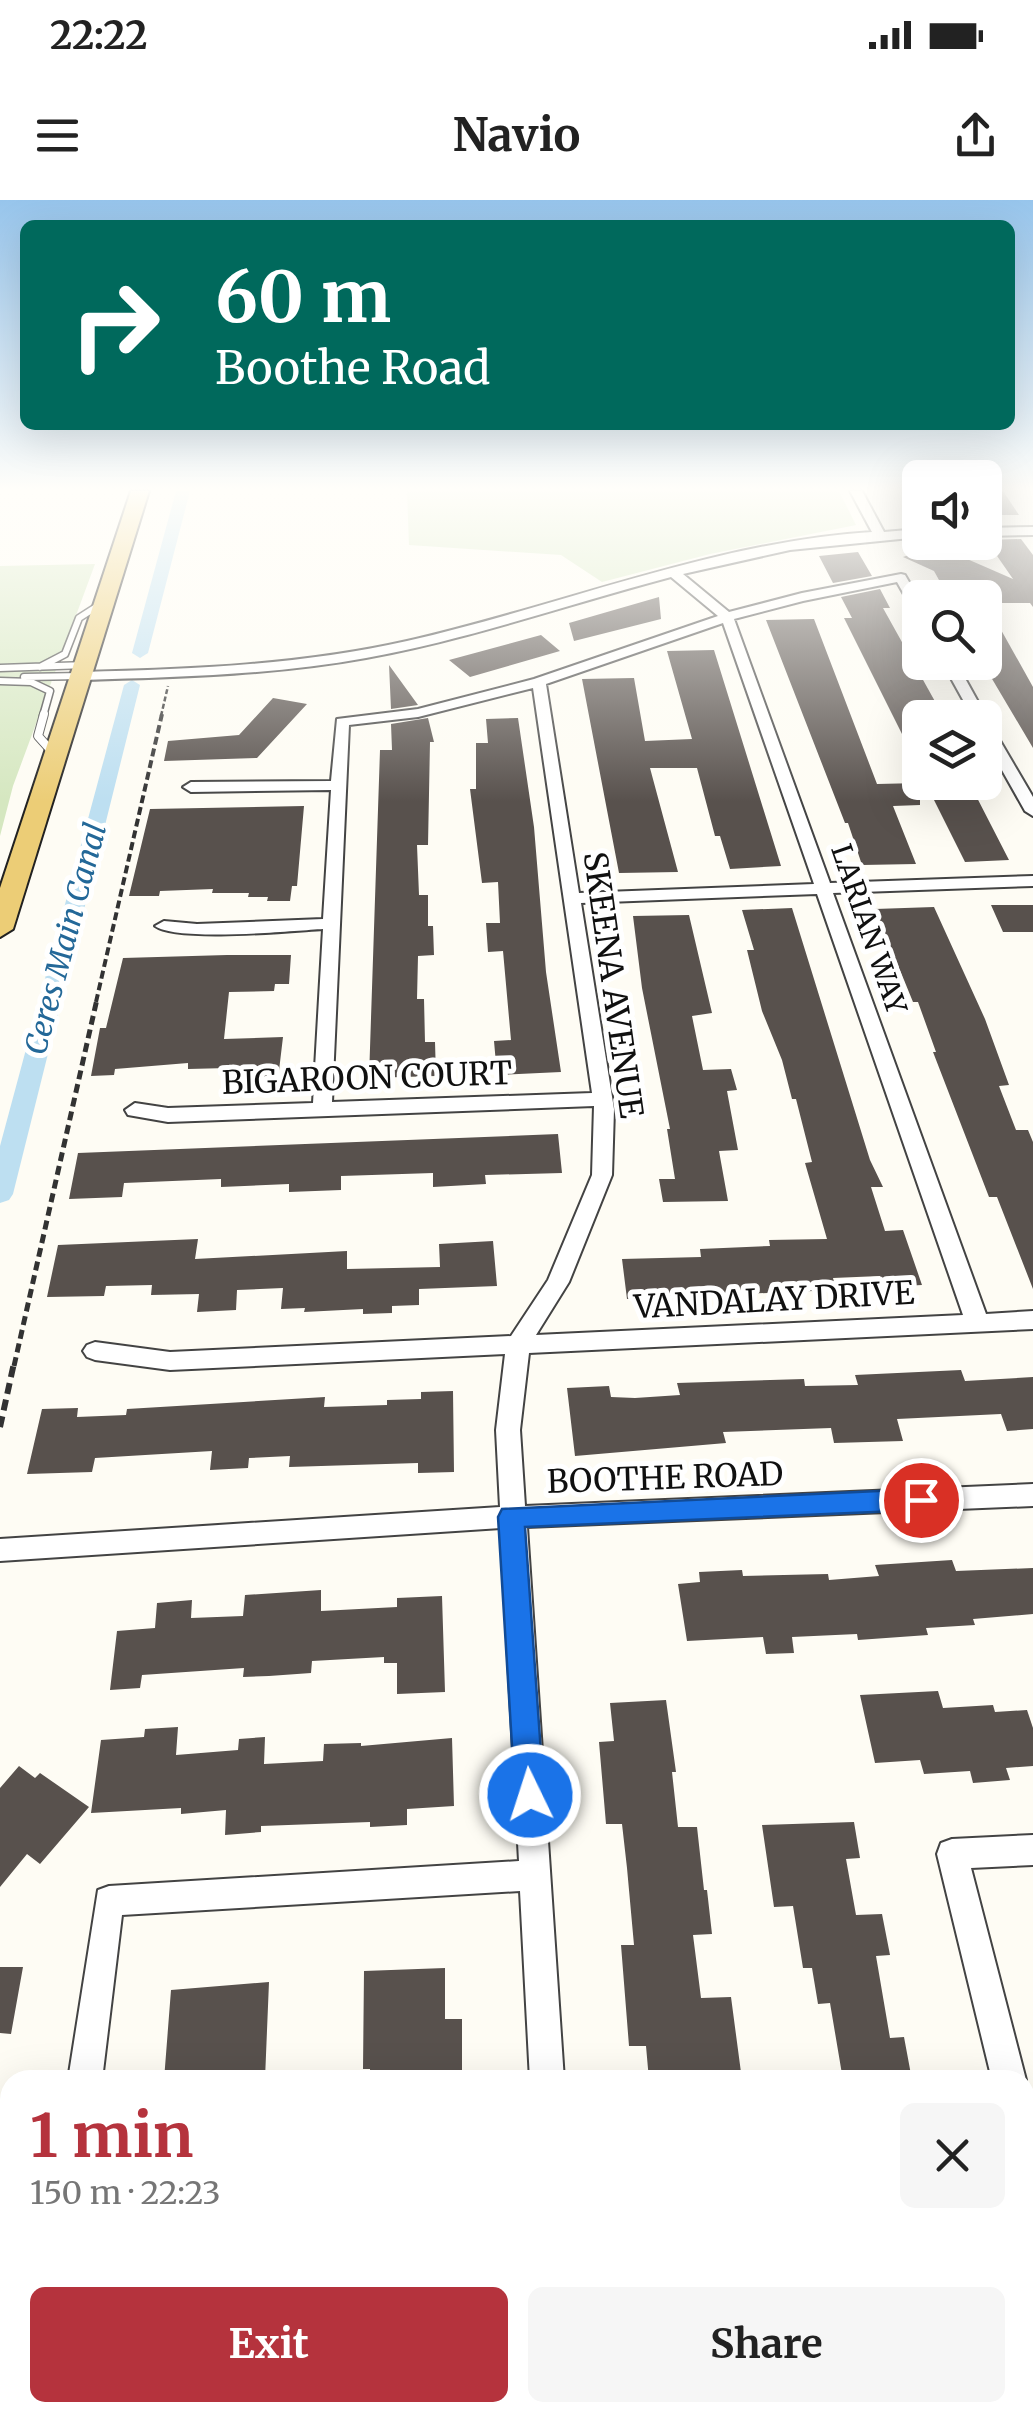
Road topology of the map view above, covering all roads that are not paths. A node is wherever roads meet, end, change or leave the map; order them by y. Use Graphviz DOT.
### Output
graph roads {
  1 [pos="106,595"];
  2 [pos="597,595"];
  3 [pos="699,595"];
  4 [pos="814,595"];
  5 [pos="104,602"];
  6 [pos="727,618"];
  7 [pos="302,662"];
  8 [pos="40,667"];
  9 [pos="0,668"];
  10 [pos="84,670"];
  11 [pos="0,680"];
  12 [pos="539,682"];
  13 [pos="56,755"];
  14 [pos="1002,756"];
  15 [pos="338,785"];
  16 [pos="191,787"];
  17 [pos="1033,811"];
  18 [pos="1033,880"];
  19 [pos="826,888"];
  20 [pos="572,898"];
  21 [pos="331,924"];
  22 [pos="164,926"];
  23 [pos="0,930"];
  24 [pos="602,1099"];
  25 [pos="135,1110"];
  26 [pos="322,1110"];
  27 [pos="1033,1320"];
  28 [pos="978,1324"];
  29 [pos="518,1344"];
  30 [pos="95,1351"];
  31 [pos="1033,1495"];
  32 [pos="511,1517"];
  33 [pos="0,1550"];
  34 [pos="1033,1850"];
  35 [pos="535,1875"];
  36 [pos="87,2070"];
  37 [pos="546,2070"];
  38 [pos="1006,2070"];
  1 -- 5 [label="main road"];
  2 -- 7 [label="street"];
  3 -- 6 [label="street"];
  4 -- 6 [label="street"];
  5 -- 8 [label="lane"];
  5 -- 10 [label="main road"];
  6 -- 12 [label="street"];
  6 -- 19 [label="street, LARIAN WAY"];
  7 -- 10 [label="street"];
  7 -- 10 [label="street"];
  8 -- 9 [label="lane"];
  8 -- 10 [label="lane"];
  10 -- 11 [label="lane"];
  10 -- 13 [label="main road"];
  11 -- 13 [label="lane"];
  12 -- 15 [label="street"];
  12 -- 20 [label="street, SKEENA AVENUE"];
  13 -- 23 [label="main road"];
  14 -- 17 [label="street"];
  15 -- 16 [label="street"];
  15 -- 21 [label="street"];
  18 -- 19 [label="street"];
  19 -- 20 [label="street"];
  19 -- 28 [label="street, LARIAN WAY"];
  20 -- 24 [label="street, SKEENA AVENUE"];
  21 -- 22 [label="street"];
  21 -- 26 [label="street"];
  24 -- 26 [label="street, BIGAROON COURT"];
  24 -- 29 [label="street, SKEENA AVENUE"];
  25 -- 26 [label="street, BIGAROON COURT"];
  27 -- 28 [label="street, VANDALAY DRIVE"];
  28 -- 29 [label="street, VANDALAY DRIVE"];
  29 -- 30 [label="street, VANDALAY DRIVE"];
  29 -- 32 [label="street, SKEENA AVENUE"];
  31 -- 32 [label="street, BOOTHE ROAD"];
  32 -- 33 [label="street, BOOTHE ROAD"];
  32 -- 35 [label="street, SKEENA AVENUE"];
  34 -- 38 [label="street"];
  35 -- 36 [label="street"];
  35 -- 37 [label="street, SKEENA AVENUE"];
}
